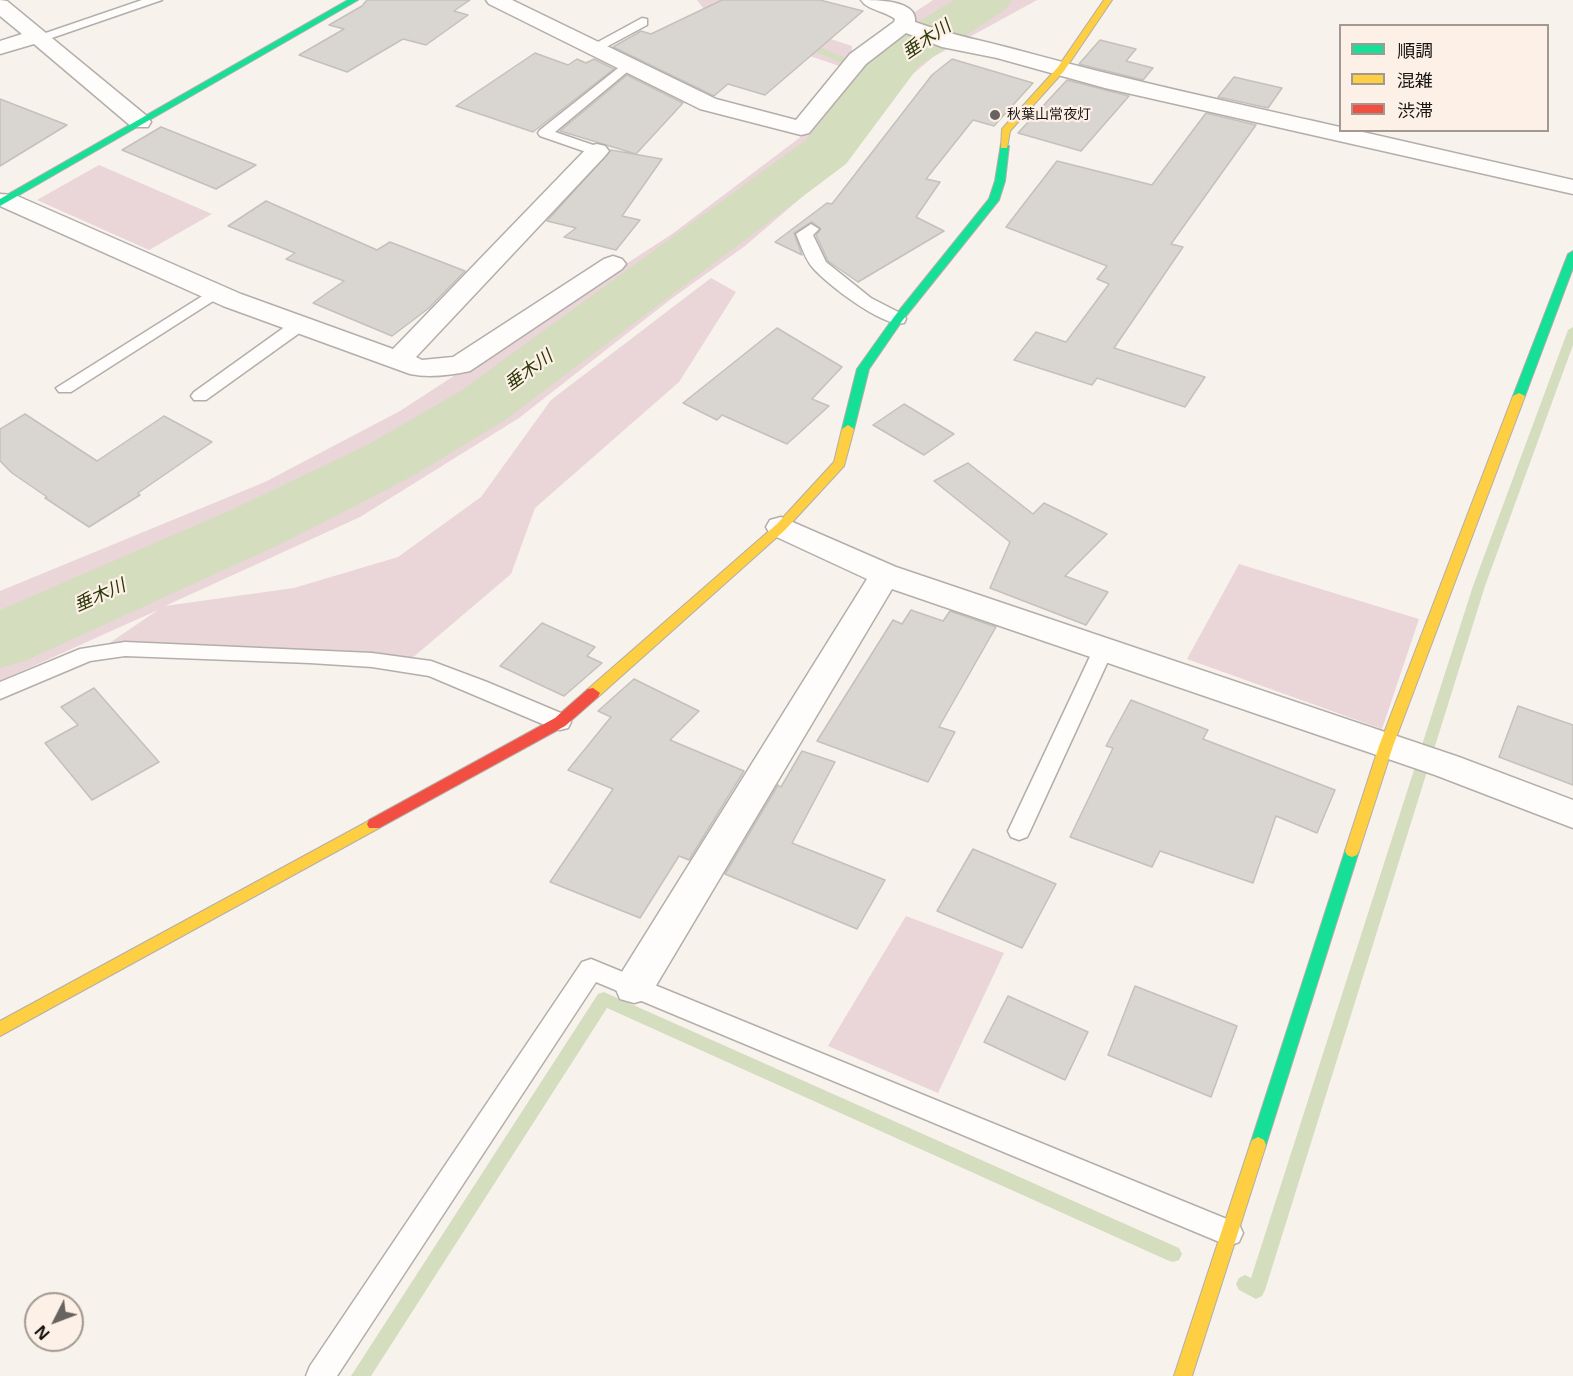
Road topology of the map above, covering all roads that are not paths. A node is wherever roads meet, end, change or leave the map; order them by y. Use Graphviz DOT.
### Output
graph roads {
  1 [pos="155,0"];
  2 [pos="354,0"];
  3 [pos="496,0"];
  4 [pos="871,0"];
  5 [pos="1108,0"];
  6 [pos="0,5"];
  7 [pos="642,22"];
  8 [pos="904,25"];
  9 [pos="37,37"];
  10 [pos="0,48"];
  11 [pos="592,49"];
  12 [pos="627,65"];
  13 [pos="1061,69"];
  14 [pos="140,122"];
  15 [pos="597,151"];
  16 [pos="1573,187"];
  17 [pos="3,201"];
  18 [pos="811,229"];
  19 [pos="1573,254"];
  20 [pos="613,264"];
  21 [pos="215,293"];
  22 [pos="898,320"];
  23 [pos="299,325"];
  24 [pos="398,360"];
  25 [pos="65,388"];
  26 [pos="200,396"];
  27 [pos="781,527"];
  28 [pos="885,575"];
  29 [pos="1104,648"];
  30 [pos="0,691"];
  31 [pos="560,722"];
  32 [pos="1391,747"];
  33 [pos="1573,814"];
  34 [pos="1019,831"];
  35 [pos="634,987"];
  36 [pos="0,1029"];
  37 [pos="1229,1233"];
  38 [pos="320,1376"];
  39 [pos="1183,1376"];
  1 -- 9 [label="lane"];
  2 -- 14 [label="street"];
  3 -- 11 [label="street"];
  4 -- 8 [label="street"];
  5 -- 13 [label="street"];
  6 -- 9 [label="street"];
  7 -- 11 [label="lane"];
  8 -- 12 [label="street"];
  8 -- 13 [label="street"];
  9 -- 10 [label="street"];
  9 -- 14 [label="street"];
  11 -- 12 [label="street"];
  12 -- 15 [label="lane"];
  13 -- 16 [label="street"];
  13 -- 22 [label="street"];
  14 -- 17 [label="street"];
  15 -- 24 [label="street"];
  17 -- 21 [label="street"];
  18 -- 22 [label="lane"];
  19 -- 32 [label="street"];
  20 -- 24 [label="street"];
  21 -- 23 [label="street"];
  21 -- 25 [label="lane"];
  22 -- 27 [label="street"];
  23 -- 24 [label="street"];
  23 -- 26 [label="lane"];
  27 -- 28 [label="street"];
  27 -- 31 [label="street"];
  28 -- 29 [label="street"];
  28 -- 35 [label="street"];
  29 -- 32 [label="street"];
  29 -- 34 [label="lane"];
  30 -- 31 [label="lane"];
  31 -- 36 [label="street"];
  32 -- 33 [label="street"];
  32 -- 37 [label="street"];
  35 -- 37 [label="lane"];
  35 -- 38 [label="lane"];
  37 -- 39 [label="street"];
}
